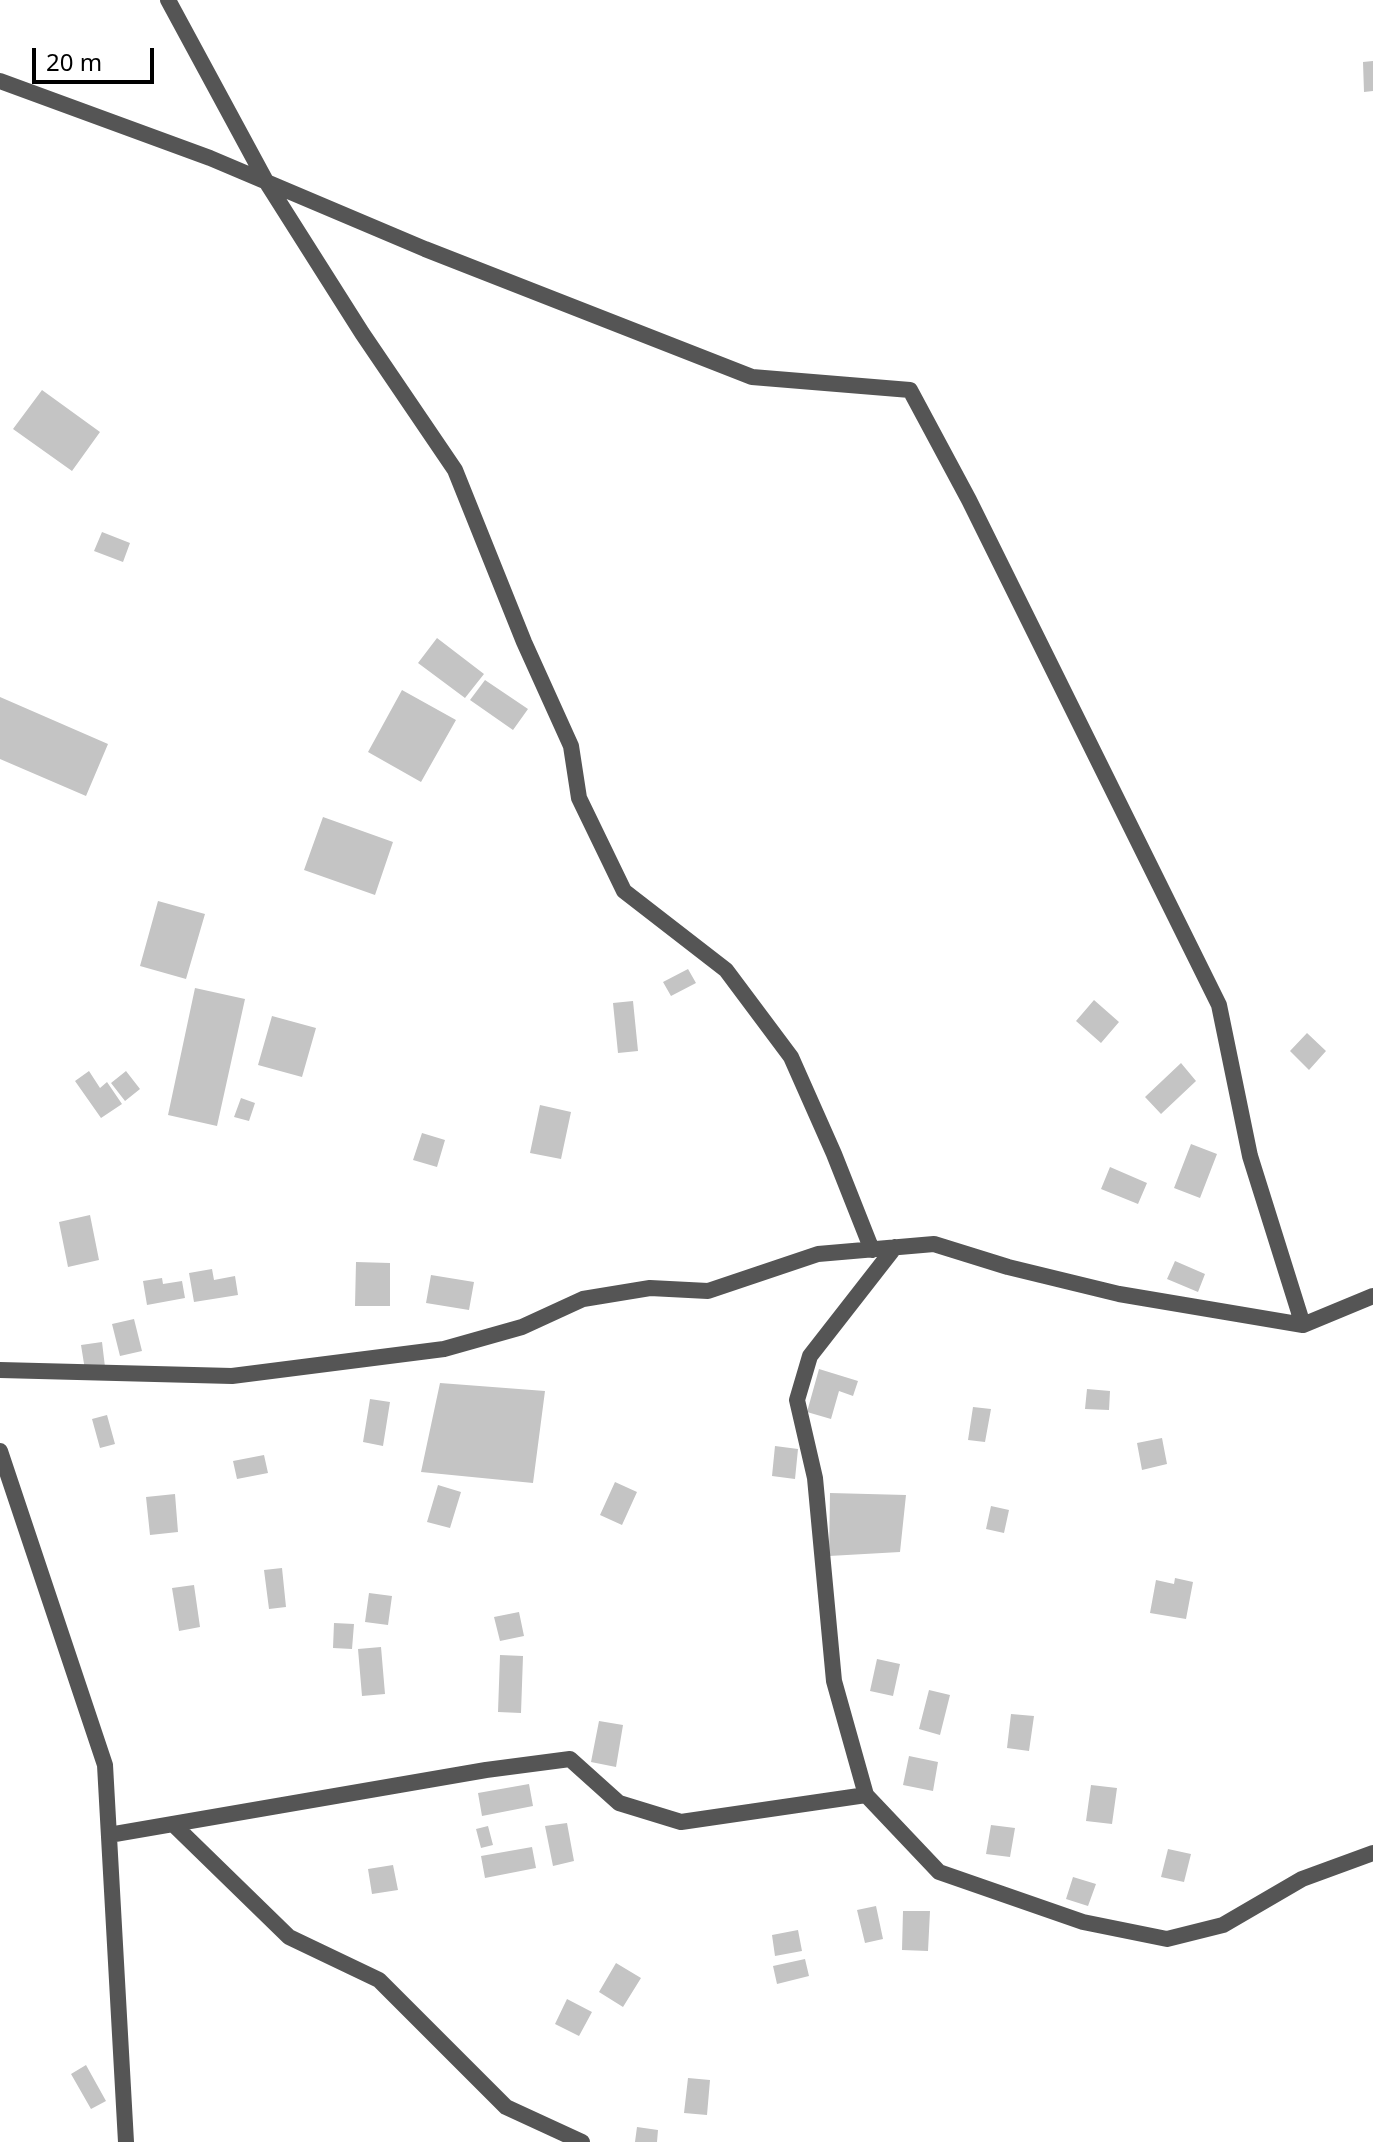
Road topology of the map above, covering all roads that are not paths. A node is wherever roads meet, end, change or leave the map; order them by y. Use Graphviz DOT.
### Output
graph roads {
  1 [pos="168,0"];
  2 [pos="0,81"];
  3 [pos="267,183"];
  4 [pos="895,1247"];
  5 [pos="872,1250"];
  6 [pos="1373,1296"];
  7 [pos="1303,1325"];
  8 [pos="0,1370"];
  9 [pos="0,1451"];
  10 [pos="866,1795"];
  11 [pos="173,1824"];
  12 [pos="109,1835"];
  13 [pos="1373,1853"];
  14 [pos="126,2142"];
  15 [pos="582,2142"];
  1 -- 3 [label="street"];
  2 -- 3 [label="street"];
  3 -- 5 [label="street"];
  3 -- 7 [label="street"];
  4 -- 5 [label="street"];
  4 -- 7 [label="street"];
  4 -- 10 [label="street"];
  5 -- 8 [label="street"];
  6 -- 7 [label="street"];
  9 -- 12 [label="street"];
  10 -- 11 [label="street"];
  10 -- 13 [label="street"];
  11 -- 12 [label="street"];
  11 -- 15 [label="street"];
  12 -- 14 [label="street"];
}
